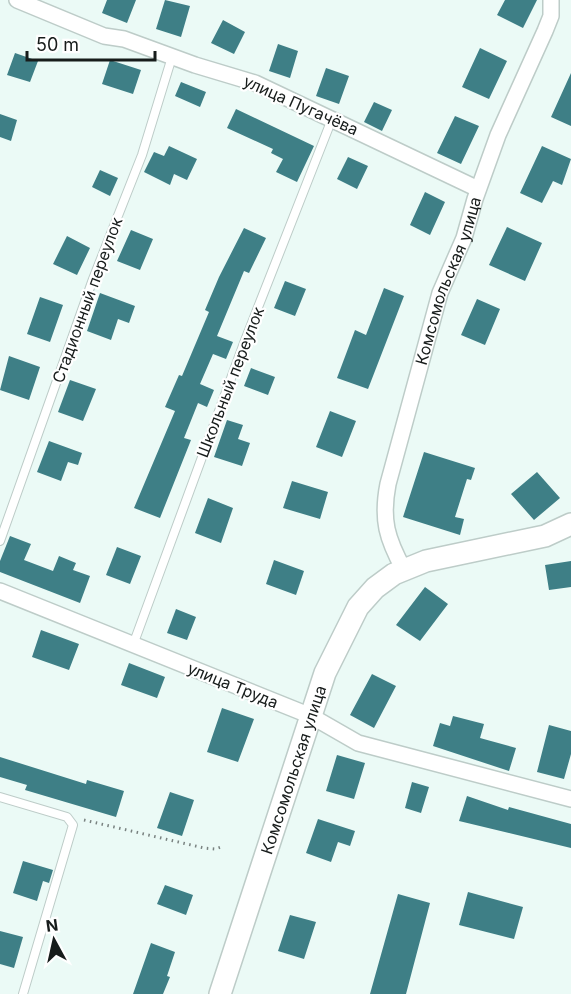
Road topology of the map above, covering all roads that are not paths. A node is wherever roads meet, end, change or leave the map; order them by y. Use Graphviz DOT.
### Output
graph roads {
  1 [pos="17,0"];
  2 [pos="551,0"];
  3 [pos="172,57"];
  4 [pos="332,119"];
  5 [pos="478,189"];
  6 [pos="571,524"];
  7 [pos="0,541"];
  8 [pos="404,570"];
  9 [pos="0,591"];
  10 [pos="132,646"];
  11 [pos="310,716"];
  12 [pos="0,796"];
  13 [pos="571,799"];
  14 [pos="23,994"];
  15 [pos="220,994"];
  1 -- 3 [label="street, улица Пугачёва"];
  2 -- 5 [label="street, Комсомольская улица"];
  3 -- 4 [label="street, улица Пугачёва"];
  3 -- 7 [label="lane, Стадионный переулок"];
  4 -- 5 [label="street, улица Пугачёва"];
  4 -- 10 [label="lane, Школьный переулок"];
  5 -- 8 [label="street, Комсомольская улица"];
  6 -- 8 [label="main road, Комсомольская улица"];
  8 -- 11 [label="main road, Комсомольская улица"];
  9 -- 10 [label="street, улица Труда"];
  10 -- 11 [label="street, улица Труда"];
  11 -- 13 [label="street, улица Труда"];
  11 -- 15 [label="main road, Комсомольская улица"];
  12 -- 14 [label="lane"];
}
